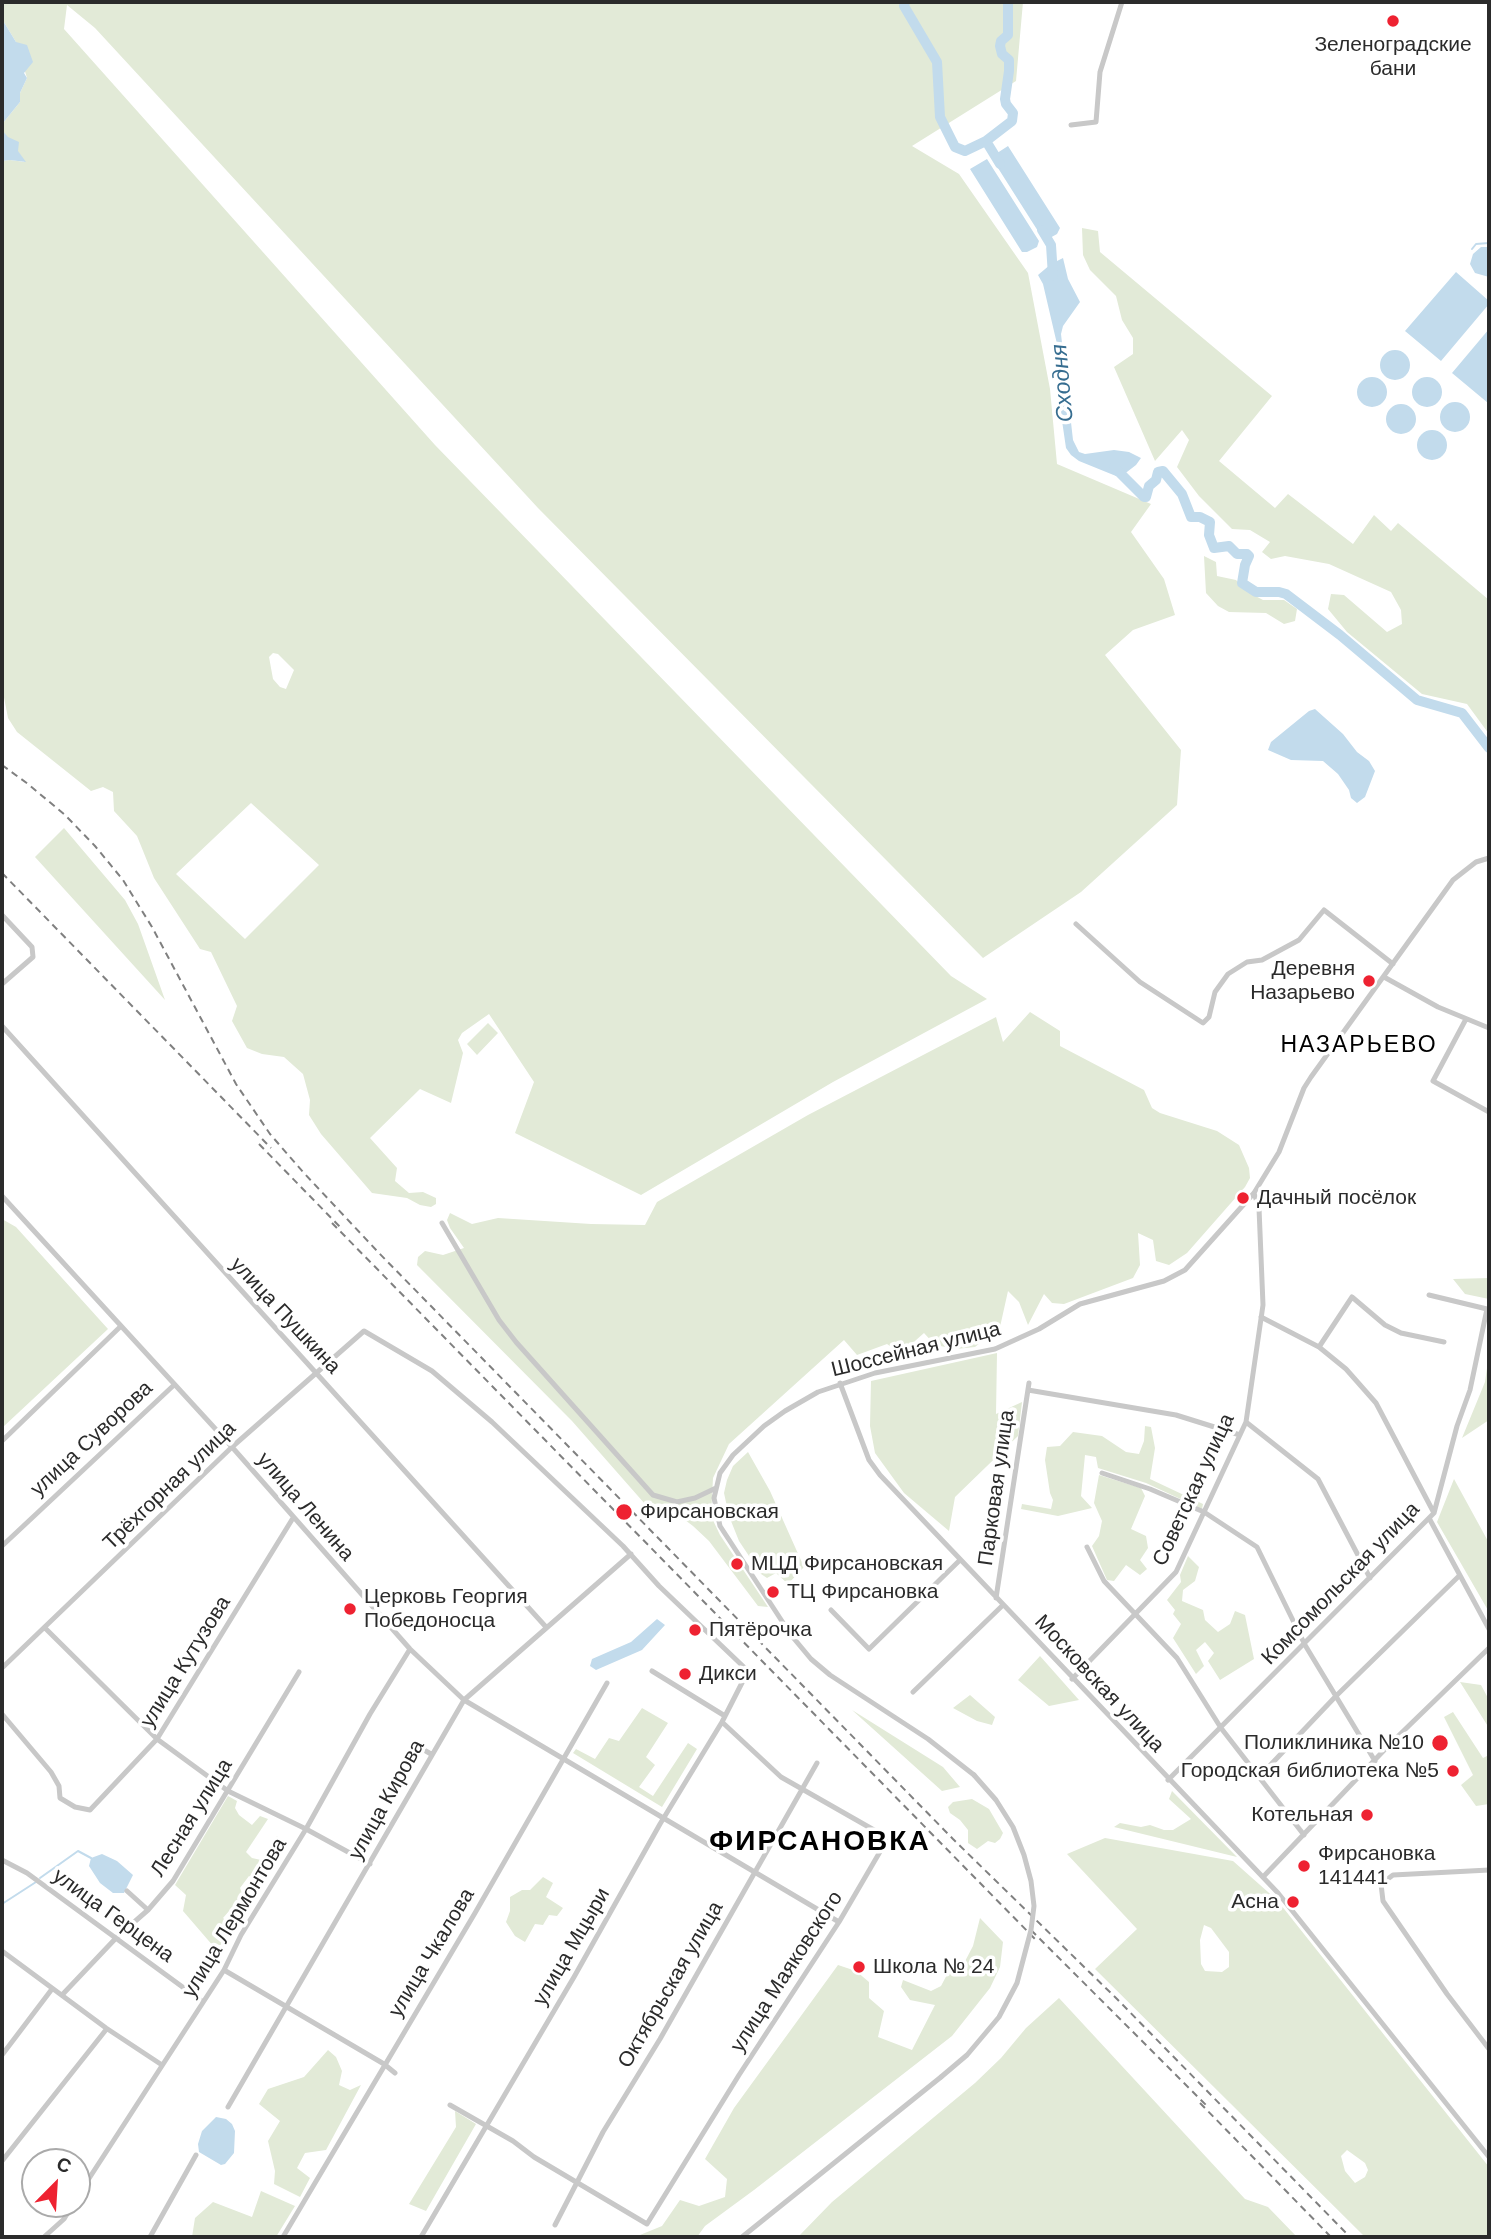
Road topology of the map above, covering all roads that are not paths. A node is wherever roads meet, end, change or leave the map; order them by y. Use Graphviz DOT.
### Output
graph roads {
  1 [pos="1122,2"];
  2 [pos="1071,125"];
  3 [pos="1489,858"];
  4 [pos="2,915"];
  5 [pos="1076,925"];
  6 [pos="1393,964"];
  7 [pos="1384,977"];
  8 [pos="2,984"];
  9 [pos="1466,1019"];
  10 [pos="2,1026"];
  11 [pos="1489,1028"];
  12 [pos="1489,1112"];
  13 [pos="1254,1193"];
  14 [pos="2,1196"];
  15 [pos="442,1223"];
  16 [pos="1429,1295"];
  17 [pos="1261,1317"];
  18 [pos="120,1327"];
  19 [pos="1444,1342"];
  20 [pos="1318,1347"];
  21 [pos="315,1372"];
  22 [pos="840,1383"];
  23 [pos="1029,1383"];
  24 [pos="174,1385"];
  25 [pos="1028,1390"];
  26 [pos="1246,1422"];
  27 [pos="1240,1435"];
  28 [pos="2,1441"];
  29 [pos="232,1447"];
  30 [pos="1102,1473"];
  31 [pos="716,1488"];
  32 [pos="1204,1512"];
  33 [pos="1434,1513"];
  34 [pos="293,1518"];
  35 [pos="1429,1518"];
  36 [pos="2,1546"];
  37 [pos="1087,1547"];
  38 [pos="631,1554"];
  39 [pos="960,1560"];
  40 [pos="1459,1576"];
  41 [pos="1370,1578"];
  42 [pos="996,1598"];
  43 [pos="1003,1605"];
  44 [pos="831,1610"];
  45 [pos="1135,1615"];
  46 [pos="546,1627"];
  47 [pos="45,1628"];
  48 [pos="1489,1629"];
  49 [pos="1305,1645"];
  50 [pos="1489,1647"];
  51 [pos="410,1649"];
  52 [pos="2,1668"];
  53 [pos="652,1671"];
  54 [pos="299,1672"];
  55 [pos="1072,1679"];
  56 [pos="607,1683"];
  57 [pos="913,1692"];
  58 [pos="1336,1696"];
  59 [pos="464,1700"];
  60 [pos="2,1713"];
  61 [pos="723,1719"];
  62 [pos="1221,1728"];
  63 [pos="158,1739"];
  64 [pos="412,1743"];
  65 [pos="430,1754"];
  66 [pos="564,1758"];
  67 [pos="1374,1761"];
  68 [pos="817,1763"];
  69 [pos="1259,1777"];
  70 [pos="1168,1780"];
  71 [pos="801,1790"];
  72 [pos="228,1791"];
  73 [pos="664,1818"];
  74 [pos="306,1829"];
  75 [pos="1304,1835"];
  76 [pos="2,1860"];
  77 [pos="370,1864"];
  78 [pos="1489,1870"];
  79 [pos="755,1872"];
  80 [pos="1263,1877"];
  81 [pos="127,1891"];
  82 [pos="148,1910"];
  83 [pos="839,1922"];
  84 [pos="117,1937"];
  85 [pos="2,1951"];
  86 [pos="224,1970"];
  87 [pos="52,1989"];
  88 [pos="62,1995"];
  89 [pos="203,2002"];
  90 [pos="285,2008"];
  91 [pos="104,2031"];
  92 [pos="1489,2049"];
  93 [pos="2,2055"];
  94 [pos="384,2064"];
  95 [pos="162,2065"];
  96 [pos="395,2073"];
  97 [pos="450,2105"];
  98 [pos="228,2107"];
  99 [pos="487,2126"];
  100 [pos="196,2155"];
  101 [pos="1489,2157"];
  102 [pos="2,2161"];
  103 [pos="91,2175"];
  104 [pos="578,2181"];
  105 [pos="64,2218"];
  106 [pos="555,2225"];
  107 [pos="44,2237"];
  108 [pos="150,2237"];
  109 [pos="283,2237"];
  110 [pos="421,2237"];
  111 [pos="742,2237"];
  1 -- 2 [label="street"];
  3 -- 6 [label="street, Шоссейная улица"];
  4 -- 8 [label="street"];
  5 -- 6 [label="street"];
  6 -- 7 [label="street, Шоссейная улица"];
  7 -- 9 [label="street"];
  7 -- 13 [label="street, Шоссейная улица"];
  9 -- 11 [label="street"];
  9 -- 12 [label="street"];
  10 -- 21 [label="street, улица Пушкина"];
  13 -- 17 [label="street, Советская улица"];
  13 -- 22 [label="street, Шоссейная улица"];
  14 -- 18 [label="street, улица Ленина"];
  15 -- 31 [label="street"];
  16 -- 33 [label="street, Комсомольская улица"];
  17 -- 20 [label="street"];
  17 -- 26 [label="street, Советская улица"];
  18 -- 24 [label="street, улица Ленина"];
  18 -- 28 [label="street"];
  19 -- 20 [label="street"];
  20 -- 33 [label="street"];
  21 -- 29 [label="street, Трёхгорная улица"];
  21 -- 38 [label="street, Трёхгорная улица"];
  21 -- 46 [label="street, улица Пушкина"];
  22 -- 31 [label="street, Шоссейная улица"];
  22 -- 39 [label="street, Московская улица"];
  23 -- 25 [label="street, Парковая улица"];
  24 -- 29 [label="street, улица Ленина"];
  24 -- 36 [label="street, улица Суворова"];
  25 -- 27 [label="street"];
  25 -- 42 [label="street, Парковая улица"];
  26 -- 27 [label="street, Советская улица"];
  26 -- 41 [label="street"];
  27 -- 32 [label="street, Советская улица"];
  29 -- 34 [label="street, улица Ленина"];
  29 -- 47 [label="street, Трёхгорная улица"];
  30 -- 32 [label="street"];
  31 -- 111 [label="street, bridge"];
  32 -- 45 [label="street, Советская улица"];
  32 -- 49 [label="street"];
  33 -- 35 [label="street, Комсомольская улица"];
  34 -- 51 [label="street, улица Ленина"];
  34 -- 63 [label="street, улица Кутузова"];
  35 -- 40 [label="street"];
  35 -- 41 [label="street, Комсомольская улица"];
  37 -- 45 [label="street"];
  38 -- 46 [label="street, улица Кирова"];
  38 -- 61 [label="street, улица Мцыри"];
  39 -- 42 [label="street, Московская улица"];
  39 -- 44 [label="street"];
  40 -- 48 [label="street"];
  40 -- 58 [label="street"];
  41 -- 49 [label="street, Комсомольская улица"];
  42 -- 43 [label="street, Московская улица"];
  43 -- 55 [label="street, Московская улица"];
  43 -- 57 [label="street"];
  45 -- 55 [label="street, Советская улица"];
  45 -- 62 [label="street"];
  46 -- 59 [label="street, улица Кирова"];
  47 -- 52 [label="street, Трёхгорная улица"];
  47 -- 63 [label="street"];
  49 -- 58 [label="street"];
  49 -- 62 [label="street, Комсомольская улица"];
  50 -- 67 [label="street"];
  51 -- 59 [label="street, улица Ленина"];
  51 -- 74 [label="street, улица Лермонтова"];
  53 -- 61 [label="street, улица Маяковского"];
  54 -- 72 [label="street, Лесная улица"];
  55 -- 70 [label="street, Московская улица"];
  56 -- 66 [label="street, улица Чкалова"];
  58 -- 67 [label="street"];
  58 -- 69 [label="street"];
  59 -- 65 [label="street, улица Кирова"];
  59 -- 66 [label="street, улица Ленина"];
  60 -- 63 [label="street, улица Кутузова"];
  61 -- 71 [label="street, улица Маяковского"];
  61 -- 73 [label="street, улица Мцыри"];
  62 -- 69 [label="street"];
  62 -- 70 [label="street, Комсомольская улица"];
  63 -- 72 [label="street"];
  64 -- 65 [label="street"];
  65 -- 77 [label="street, улица Кирова"];
  66 -- 73 [label="street, улица Ленина"];
  66 -- 94 [label="street, улица Чкалова"];
  67 -- 75 [label="street"];
  68 -- 71 [label="street, Октябрьская улица"];
  69 -- 75 [label="street"];
  70 -- 80 [label="street, Московская улица"];
  71 -- 79 [label="street, Октябрьская улица"];
  71 -- 83 [label="street, улица Маяковского"];
  72 -- 74 [label="street"];
  72 -- 82 [label="street, Лесная улица"];
  73 -- 79 [label="street, улица Ленина"];
  73 -- 99 [label="street, улица Мцыри"];
  74 -- 77 [label="street"];
  74 -- 86 [label="street, улица Лермонтова"];
  75 -- 80 [label="street"];
  76 -- 84 [label="street, улица Герцена"];
  77 -- 90 [label="street, улица Кирова"];
  78 -- 92 [label="street"];
  79 -- 83 [label="street, улица Ленина"];
  79 -- 104 [label="street, Октябрьская улица"];
  80 -- 101 [label="street, Московская улица"];
  81 -- 82 [label="street"];
  82 -- 84 [label="street, Лесная улица"];
  83 -- 104 [label="street, улица Маяковского"];
  84 -- 88 [label="street, Лесная улица"];
  84 -- 89 [label="street, улица Герцена"];
  85 -- 87 [label="street"];
  86 -- 89 [label="street, улица Лермонтова"];
  86 -- 90 [label="street"];
  87 -- 88 [label="street"];
  87 -- 93 [label="street"];
  88 -- 95 [label="street"];
  89 -- 95 [label="street, улица Лермонтова"];
  90 -- 94 [label="street"];
  90 -- 98 [label="street, улица Кирова"];
  91 -- 102 [label="street"];
  94 -- 96 [label="street"];
  94 -- 109 [label="street, улица Чкалова"];
  95 -- 103 [label="street, улица Лермонтова"];
  97 -- 99 [label="street"];
  99 -- 104 [label="street"];
  99 -- 110 [label="street, улица Мцыри"];
  100 -- 108 [label="street"];
  104 -- 106 [label="street, Октябрьская улица"];
  105 -- 107 [label="street"];
}
